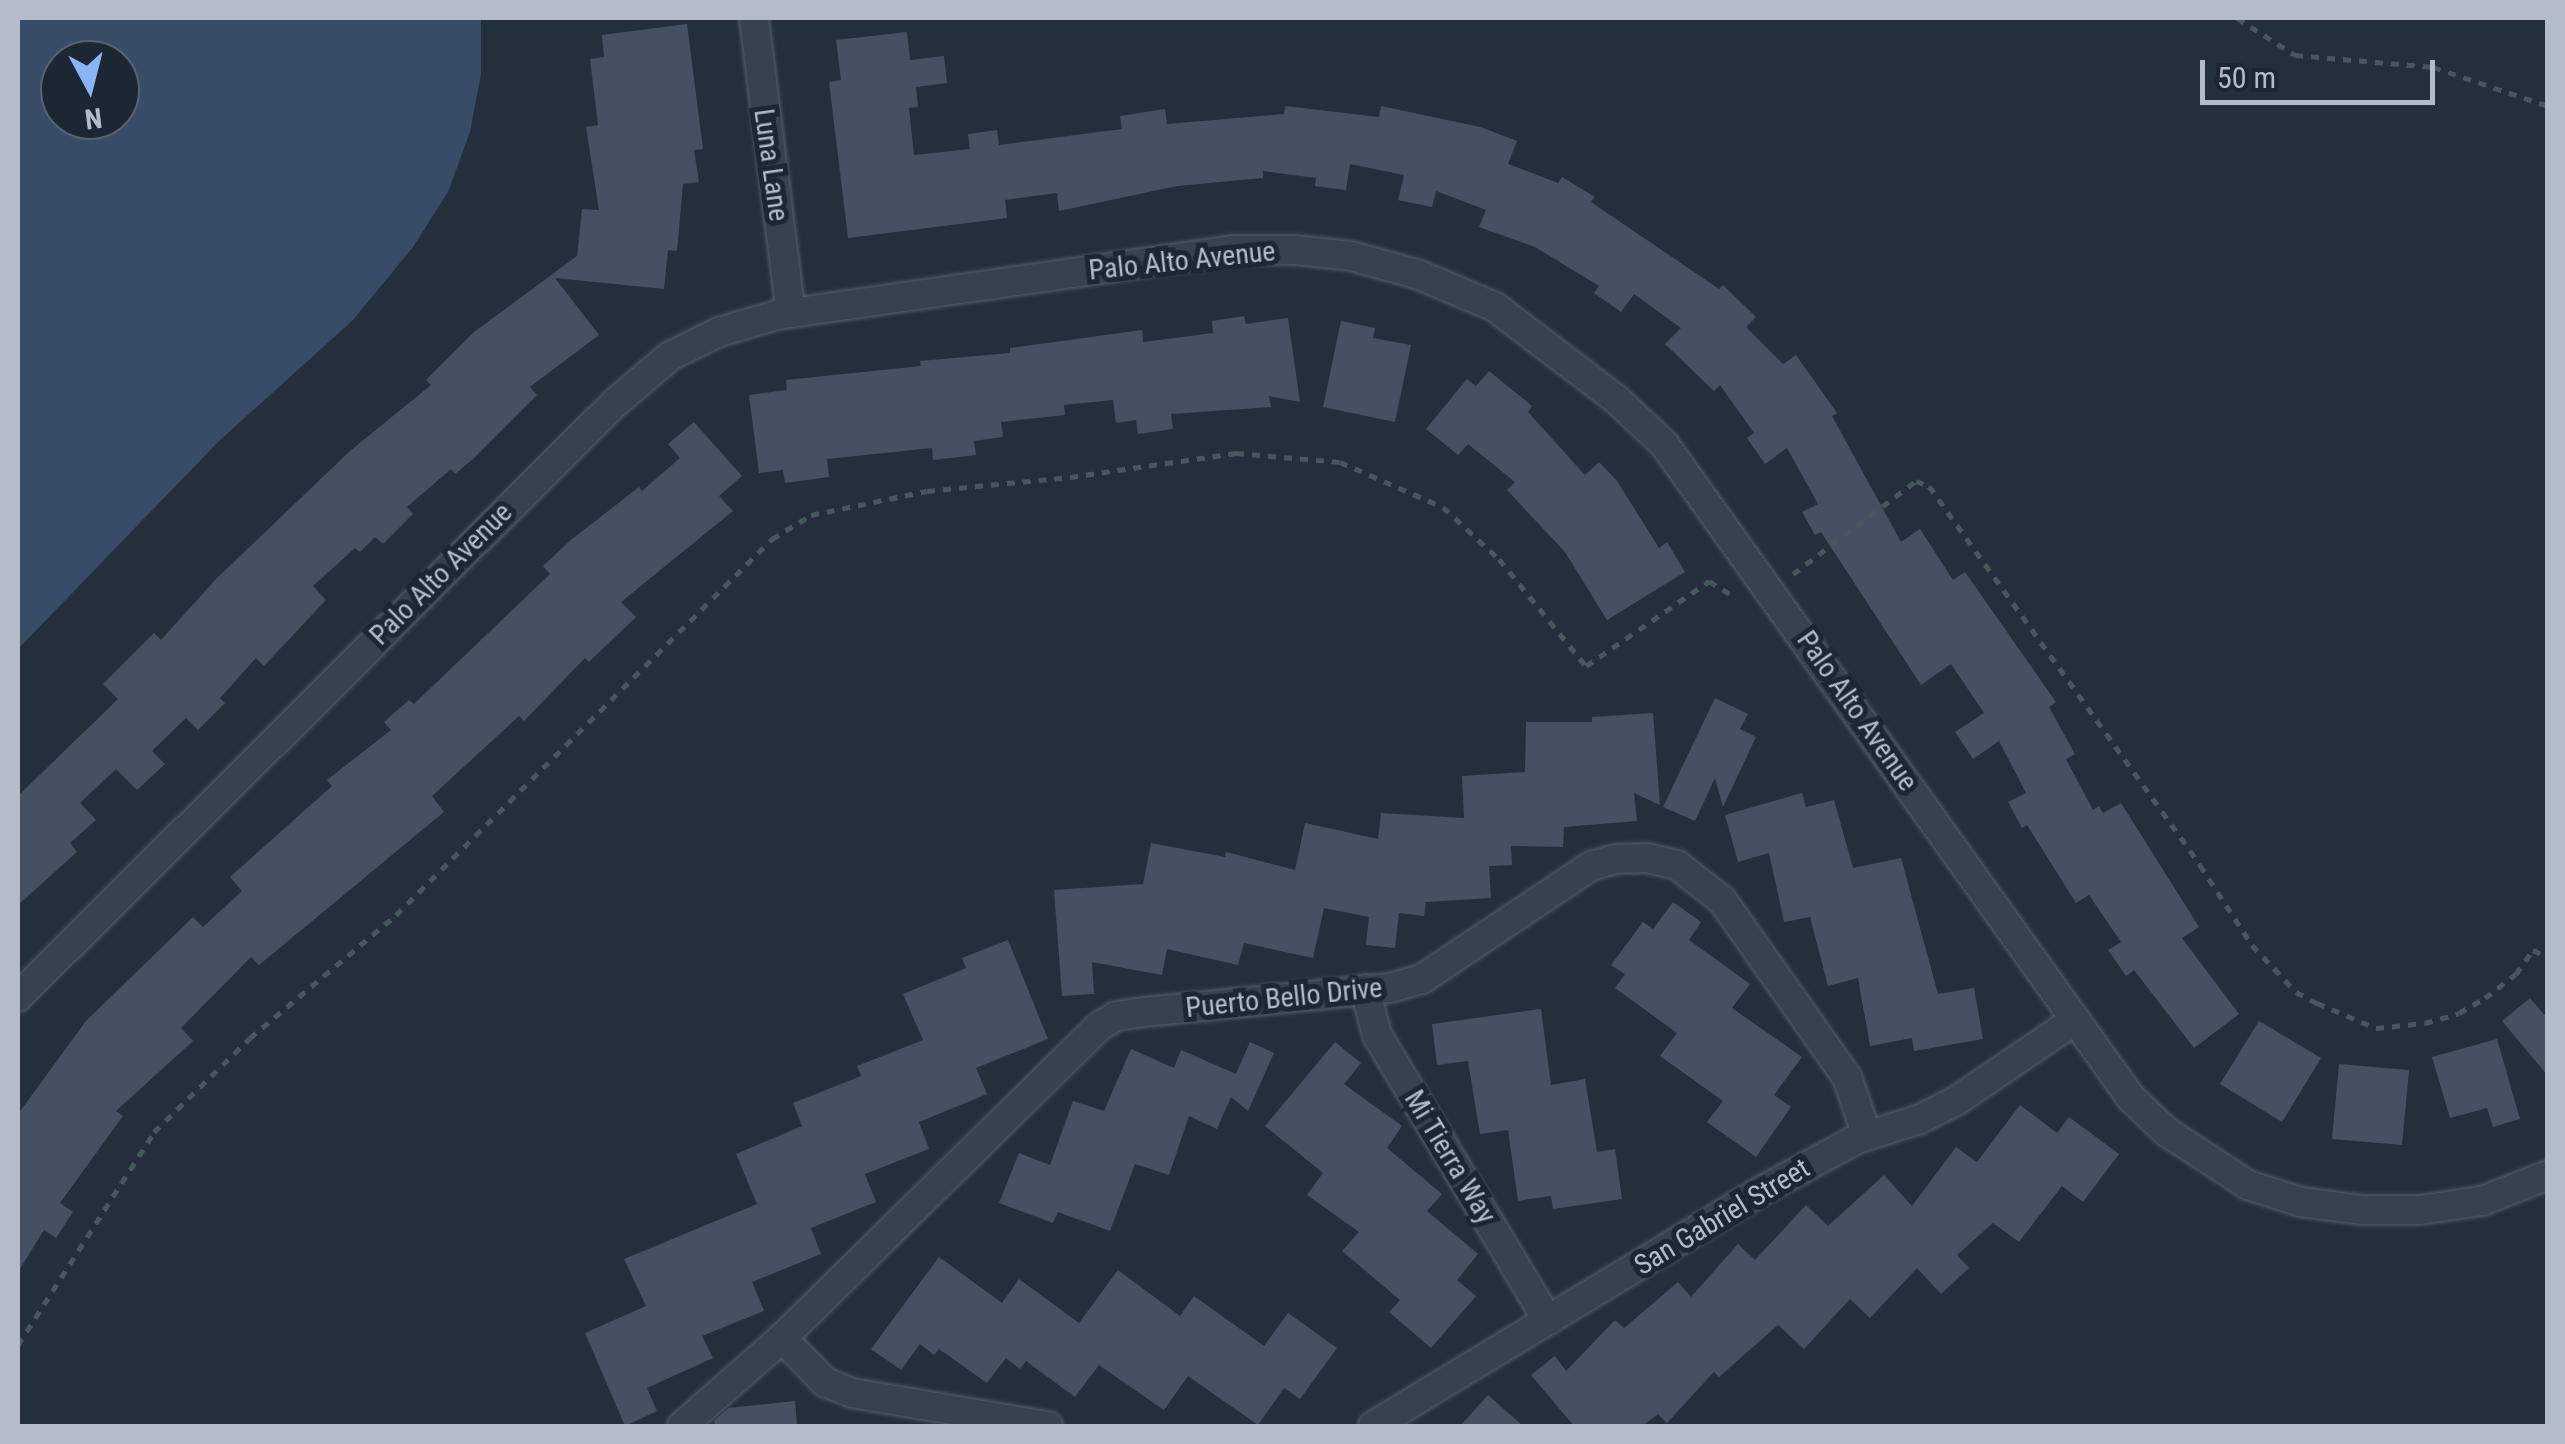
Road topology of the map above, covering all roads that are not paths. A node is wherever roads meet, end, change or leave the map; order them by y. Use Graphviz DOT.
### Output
graph roads {
  1 [pos="754,18"];
  2 [pos="791,313"];
  3 [pos="1364,989"];
  4 [pos="18,997"];
  5 [pos="2075,1020"];
  6 [pos="1867,1136"];
  7 [pos="2548,1175"];
  8 [pos="1548,1321"];
  9 [pos="782,1338"];
  10 [pos="682,1426"];
  11 [pos="1048,1426"];
  12 [pos="1373,1426"];
  1 -- 2 [label="street, Luna Lane"];
  2 -- 4 [label="street, Palo Alto Avenue"];
  2 -- 5 [label="street, Palo Alto Avenue"];
  3 -- 6 [label="street, Puerto Bello Drive"];
  3 -- 8 [label="street, Mi Tierra Way"];
  3 -- 9 [label="street, Puerto Bello Drive"];
  5 -- 6 [label="street, San Gabriel Street"];
  5 -- 7 [label="street, Palo Alto Avenue"];
  6 -- 8 [label="street, San Gabriel Street"];
  8 -- 12 [label="street, San Gabriel Street"];
  9 -- 10 [label="street, Puerto Bello Drive"];
  9 -- 11 [label="street"];
}
